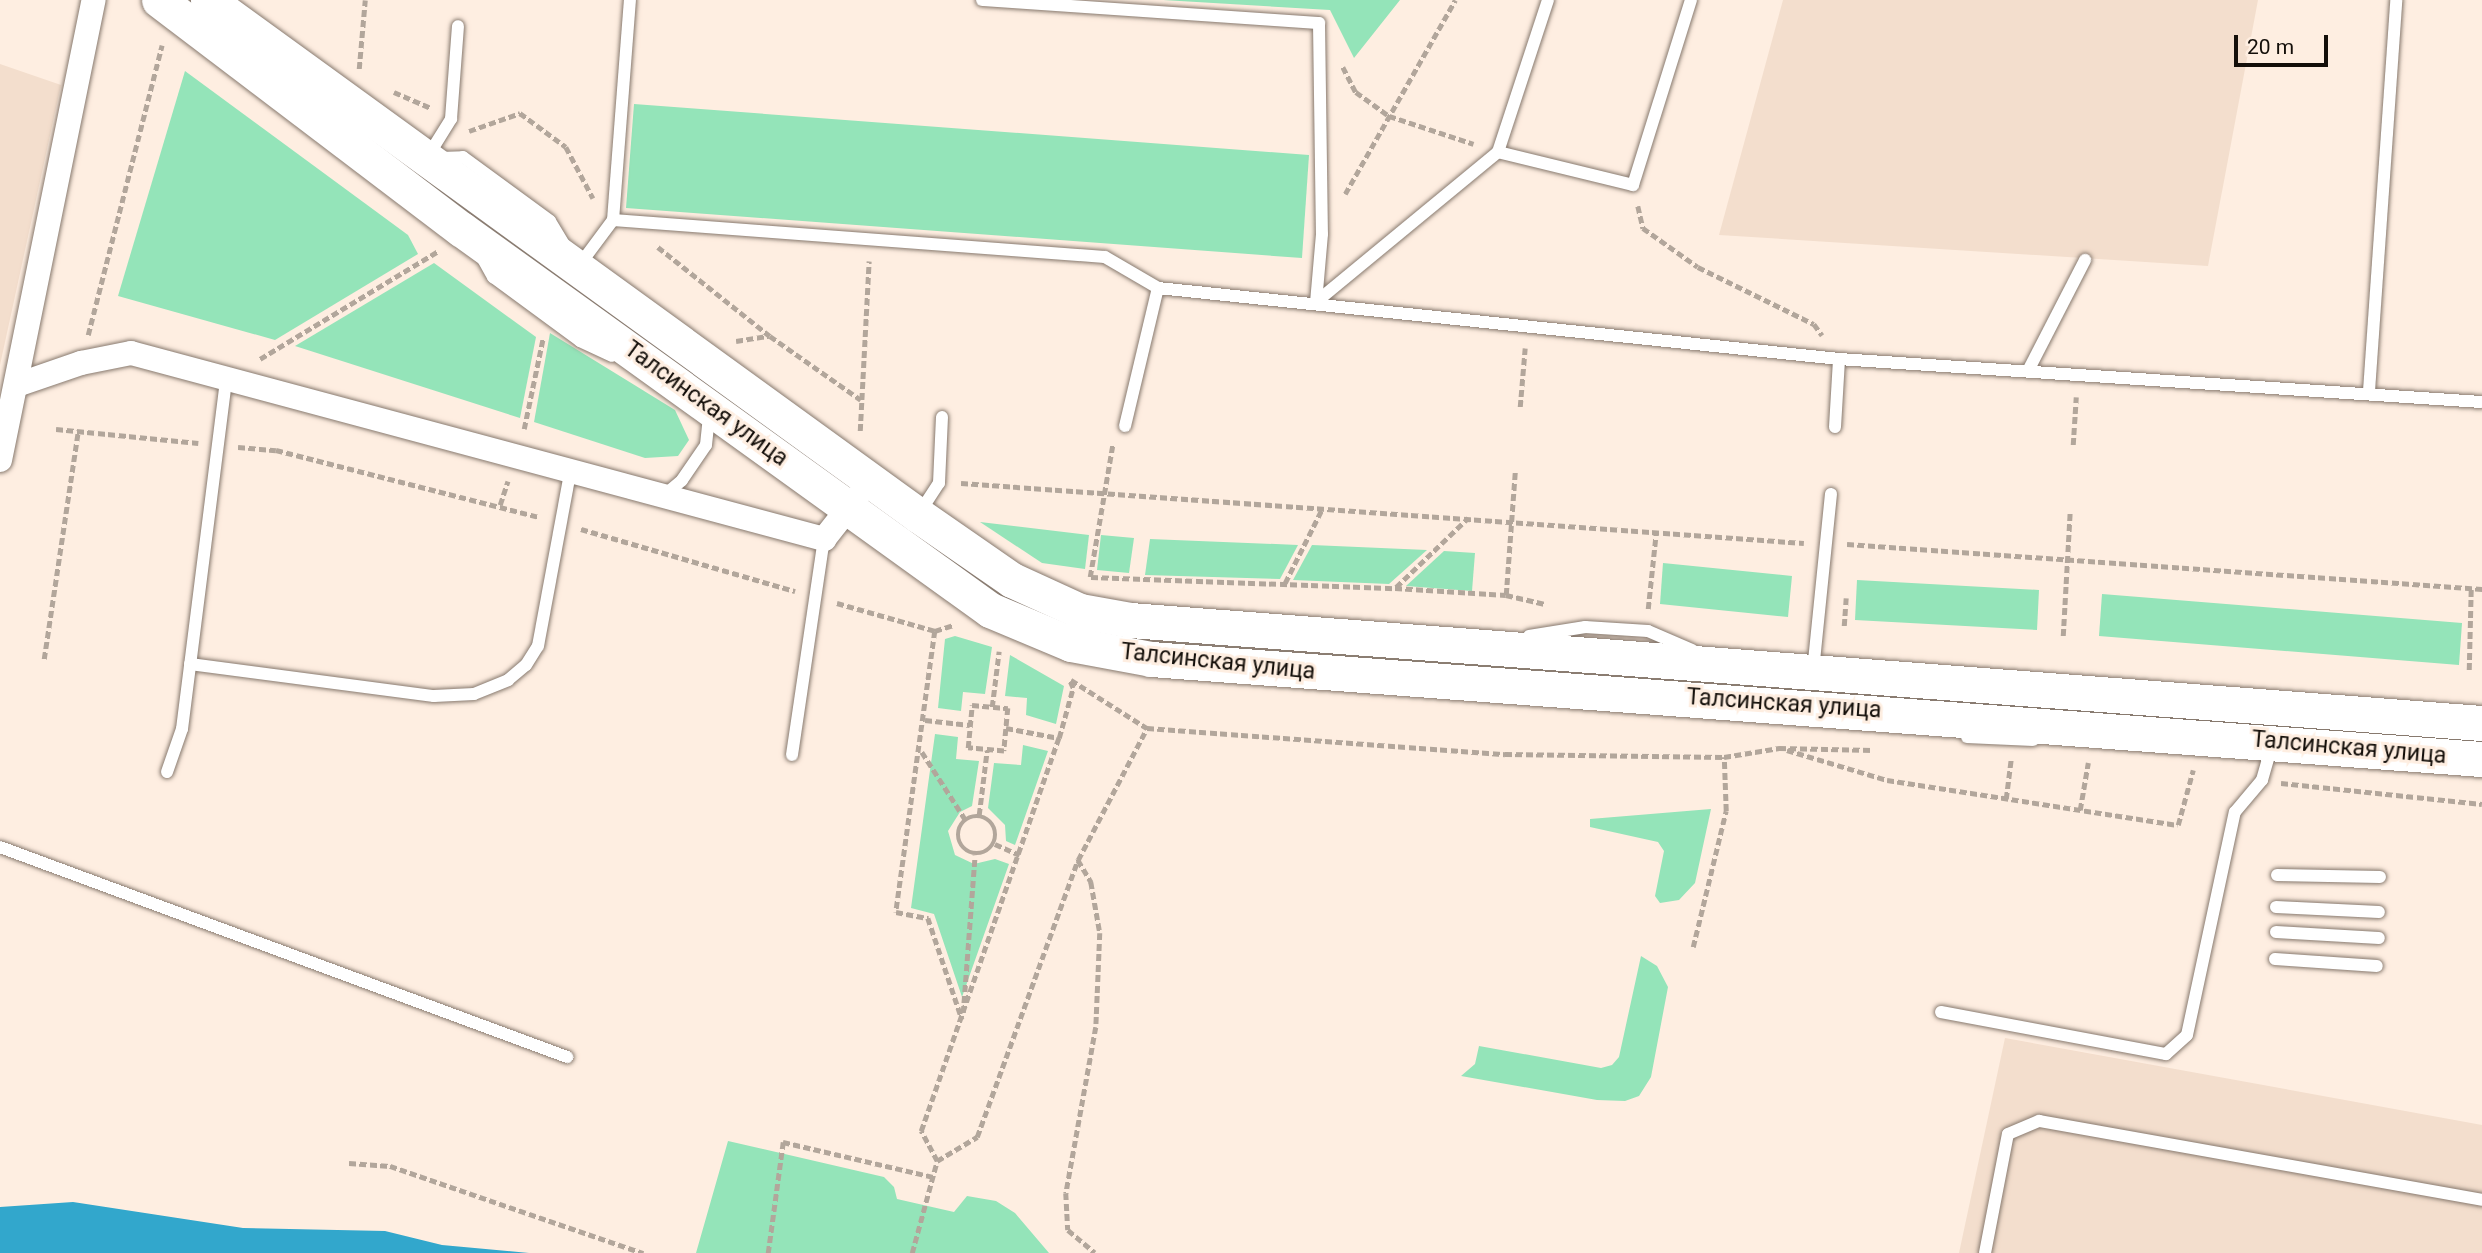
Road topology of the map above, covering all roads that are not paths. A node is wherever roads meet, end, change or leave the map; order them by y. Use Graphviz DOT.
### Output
graph roads {
  1 [pos="94,0"];
  2 [pos="159,0"];
  3 [pos="208,0"];
  4 [pos="629,0"];
  5 [pos="982,0"];
  6 [pos="1548,0"];
  7 [pos="1690,0"];
  8 [pos="2396,0"];
  9 [pos="458,26"];
  10 [pos="1498,152"];
  11 [pos="426,159"];
  12 [pos="613,220"];
  13 [pos="2084,260"];
  14 [pos="577,268"];
  15 [pos="1158,288"];
  16 [pos="1316,302"];
  17 [pos="1839,359"];
  18 [pos="2028,371"];
  19 [pos="226,380"];
  20 [pos="17,385"];
  21 [pos="2369,391"];
  22 [pos="705,401"];
  23 [pos="2482,402"];
  24 [pos="942,417"];
  25 [pos="4,423"];
  26 [pos="1125,426"];
  27 [pos="1835,427"];
  28 [pos="0,460"];
  29 [pos="570,472"];
  30 [pos="871,480"];
  31 [pos="1830,494"];
  32 [pos="662,497"];
  33 [pos="849,508"];
  34 [pos="918,514"];
  35 [pos="824,540"];
  36 [pos="190,664"];
  37 [pos="1813,672"];
  38 [pos="1816,707"];
  39 [pos="2482,723"];
  40 [pos="2136,731"];
  41 [pos="1924,733"];
  42 [pos="1947,735"];
  43 [pos="2273,742"];
  44 [pos="792,755"];
  45 [pos="2482,759"];
  46 [pos="167,772"];
  47 [pos="0,847"];
  48 [pos="2277,876"];
  49 [pos="2380,877"];
  50 [pos="2276,907"];
  51 [pos="2379,912"];
  52 [pos="2276,932"];
  53 [pos="2379,938"];
  54 [pos="2275,959"];
  55 [pos="2377,966"];
  56 [pos="1941,1012"];
  57 [pos="567,1057"];
  58 [pos="2482,1200"];
  59 [pos="1985,1253"];
  1 -- 20 [label="street"];
  2 -- 22 [label="main road, Талсинская улица"];
  3 -- 11 [label="main road, Талсинская улица"];
  4 -- 12 [label="lane"];
  5 -- 16 [label="lane"];
  6 -- 10 [label="lane"];
  7 -- 10 [label="lane"];
  8 -- 21 [label="lane"];
  9 -- 11 [label="lane"];
  10 -- 16 [label="lane"];
  11 -- 14 [label="main road, Талсинская улица"];
  12 -- 14 [label="lane"];
  12 -- 15 [label="lane"];
  13 -- 18 [label="lane"];
  14 -- 30 [label="main road, Талсинская улица"];
  15 -- 16 [label="lane"];
  15 -- 26 [label="lane"];
  16 -- 17 [label="lane"];
  17 -- 18 [label="lane"];
  17 -- 27 [label="lane"];
  18 -- 21 [label="lane"];
  19 -- 20 [label="street"];
  19 -- 29 [label="street"];
  19 -- 36 [label="lane"];
  20 -- 25 [label="street"];
  21 -- 23 [label="lane"];
  22 -- 32 [label="lane"];
  22 -- 33 [label="main road, Талсинская улица"];
  24 -- 34 [label="lane"];
  25 -- 28 [label="street"];
  29 -- 32 [label="street"];
  29 -- 36 [label="lane"];
  30 -- 33 [label="street"];
  30 -- 34 [label="main road, Талсинская улица"];
  31 -- 37 [label="lane"];
  32 -- 35 [label="street"];
  33 -- 35 [label="street"];
  33 -- 38 [label="main road, Талсинская улица"];
  34 -- 37 [label="main road, Талсинская улица"];
  35 -- 44 [label="lane"];
  36 -- 46 [label="lane"];
  37 -- 39 [label="main road, Талсинская улица"];
  38 -- 40 [label="main road, Талсинская улица"];
  38 -- 41 [label="lane"];
  40 -- 42 [label="lane"];
  40 -- 43 [label="main road, Талсинская улица"];
  43 -- 45 [label="main road, Талсинская улица"];
  43 -- 56 [label="lane"];
  47 -- 57 [label="lane"];
  48 -- 49 [label="lane"];
  50 -- 51 [label="lane"];
  52 -- 53 [label="lane"];
  54 -- 55 [label="lane"];
  58 -- 59 [label="lane"];
}
